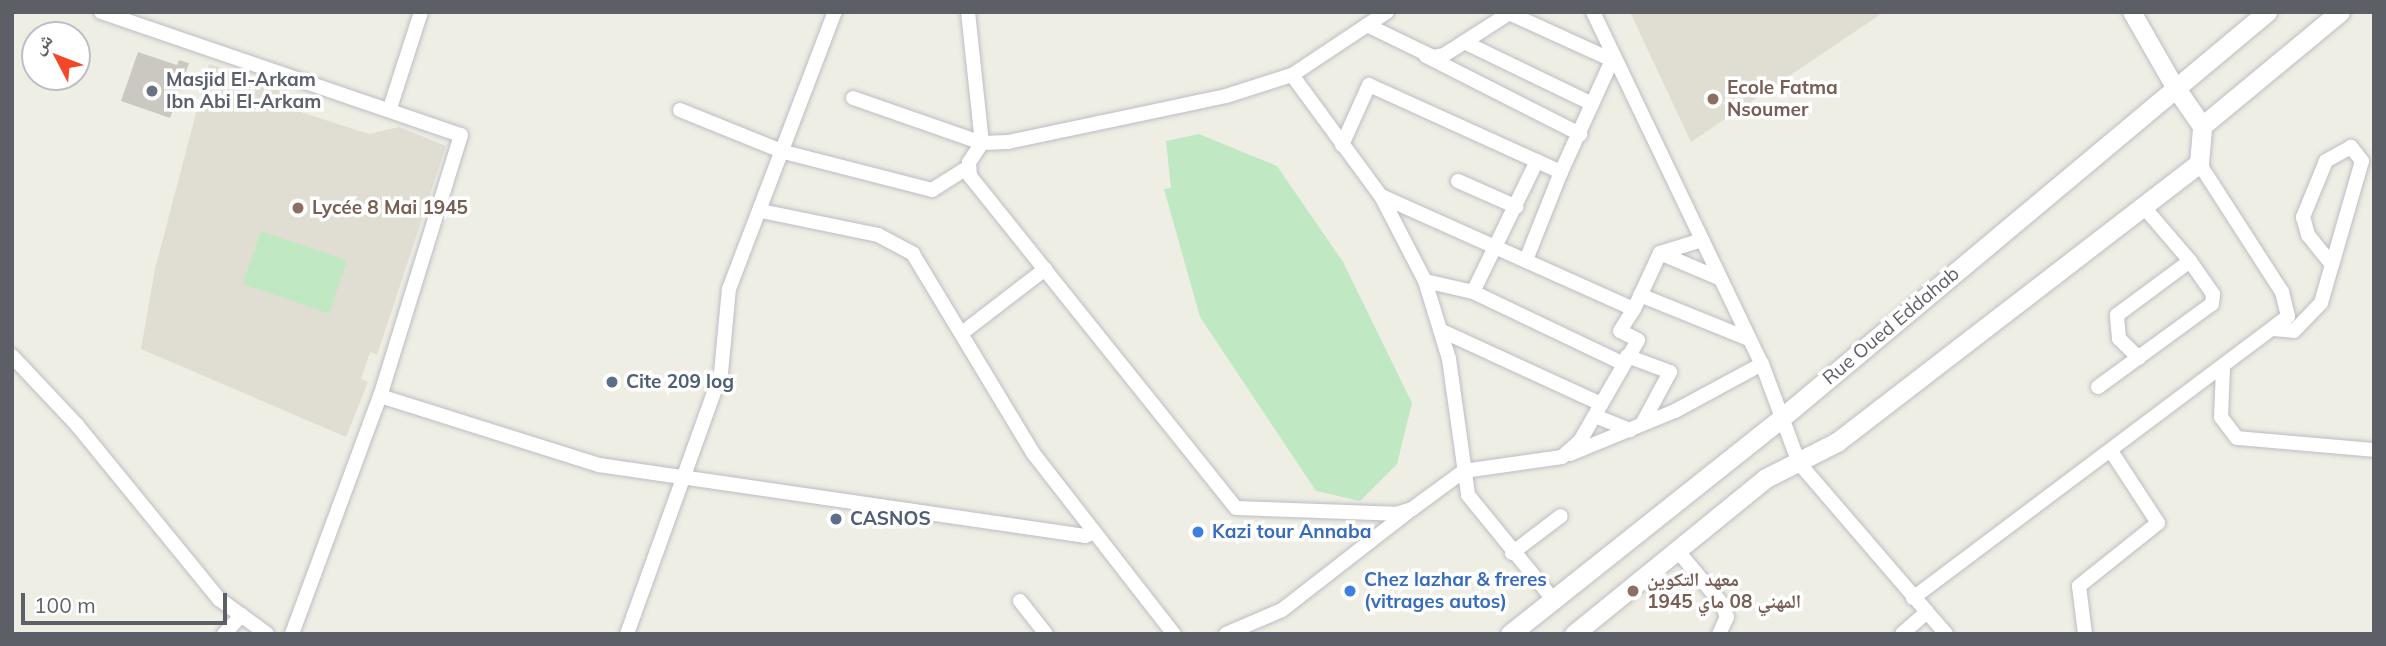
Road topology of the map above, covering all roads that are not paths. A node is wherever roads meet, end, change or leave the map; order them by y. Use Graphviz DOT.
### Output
graph roads {
  1 [pos="101,12"];
  2 [pos="421,12"];
  3 [pos="835,12"];
  4 [pos="968,12"];
  5 [pos="1387,12"];
  6 [pos="1593,12"];
  7 [pos="2132,12"];
  8 [pos="2267,12"];
  9 [pos="2340,12"];
  10 [pos="1510,13"];
  11 [pos="1367,25"];
  12 [pos="1464,42"];
  13 [pos="1426,55"];
  14 [pos="1612,60"];
  15 [pos="1292,75"];
  16 [pos="2175,87"];
  17 [pos="853,98"];
  18 [pos="1592,104"];
  19 [pos="390,108"];
  20 [pos="680,110"];
  21 [pos="2202,126"];
  22 [pos="1580,134"];
  23 [pos="982,143"];
  24 [pos="1342,145"];
  25 [pos="784,152"];
  26 [pos="1537,161"];
  27 [pos="2199,163"];
  28 [pos="967,168"];
  29 [pos="1562,172"];
  30 [pos="1458,181"];
  31 [pos="1381,197"];
  32 [pos="1517,206"];
  33 [pos="2143,206"];
  34 [pos="761,211"];
  35 [pos="1702,240"];
  36 [pos="1496,246"];
  37 [pos="1660,253"];
  38 [pos="1526,260"];
  39 [pos="2190,261"];
  40 [pos="2332,265"];
  41 [pos="1045,269"];
  42 [pos="1721,279"];
  43 [pos="1425,281"];
  44 [pos="1473,292"];
  45 [pos="1637,302"];
  46 [pos="2273,329"];
  47 [pos="1440,330"];
  48 [pos="962,333"];
  49 [pos="1749,339"];
  50 [pos="12,356"];
  51 [pos="2139,358"];
  52 [pos="1625,359"];
  53 [pos="1762,365"];
  54 [pos="2223,368"];
  55 [pos="2098,387"];
  56 [pos="380,396"];
  57 [pos="1598,410"];
  58 [pos="1779,420"];
  59 [pos="1636,427"];
  60 [pos="2374,450"];
  61 [pos="2111,451"];
  62 [pos="1562,457"];
  63 [pos="1799,463"];
  64 [pos="1464,471"];
  65 [pos="680,478"];
  66 [pos="1412,509"];
  67 [pos="1561,516"];
  68 [pos="1094,531"];
  69 [pos="1677,550"];
  70 [pos="1512,553"];
  71 [pos="1552,598"];
  72 [pos="1913,598"];
  73 [pos="1020,601"];
  74 [pos="1927,612"];
  75 [pos="242,615"];
  76 [pos="223,634"];
  77 [pos="267,634"];
  78 [pos="292,634"];
  79 [pos="627,634"];
  80 [pos="1046,634"];
  81 [pos="1174,634"];
  82 [pos="1226,634"];
  83 [pos="1510,634"];
  84 [pos="1573,634"];
  85 [pos="1719,634"];
  86 [pos="1902,634"];
  87 [pos="1946,634"];
  88 [pos="2085,634"];
  1 -- 19 [label="street"];
  2 -- 19 [label="street"];
  3 -- 25 [label="street"];
  4 -- 23 [label="street"];
  5 -- 11 [label="street"];
  6 -- 14 [label="street"];
  7 -- 16 [label="street"];
  8 -- 16 [label="main road, Rue Oued Eddahab"];
  9 -- 21 [label="main road"];
  10 -- 12 [label="street"];
  10 -- 14 [label="street"];
  11 -- 13 [label="street"];
  11 -- 15 [label="street"];
  12 -- 13 [label="street"];
  12 -- 18 [label="street"];
  13 -- 22 [label="street"];
  14 -- 18 [label="street"];
  14 -- 35 [label="street"];
  15 -- 23 [label="street"];
  15 -- 24 [label="street"];
  16 -- 21 [label="main road"];
  16 -- 58 [label="main road, Rue Oued Eddahab"];
  17 -- 23 [label="street"];
  18 -- 22 [label="street"];
  19 -- 56 [label="street"];
  20 -- 25 [label="street"];
  21 -- 27 [label="main road"];
  22 -- 29 [label="street"];
  23 -- 28 [label="street"];
  24 -- 26 [label="street"];
  24 -- 31 [label="street"];
  25 -- 28 [label="street"];
  25 -- 34 [label="street"];
  26 -- 29 [label="street"];
  26 -- 32 [label="street"];
  27 -- 33 [label="main road"];
  27 -- 46 [label="street"];
  28 -- 41 [label="street"];
  29 -- 38 [label="street"];
  30 -- 32 [label="street"];
  31 -- 36 [label="street"];
  31 -- 43 [label="street"];
  32 -- 36 [label="street"];
  33 -- 39 [label="street"];
  33 -- 63 [label="main road"];
  34 -- 48 [label="street"];
  34 -- 65 [label="street"];
  35 -- 37 [label="street"];
  35 -- 42 [label="street"];
  36 -- 38 [label="street"];
  36 -- 44 [label="street"];
  37 -- 42 [label="street"];
  37 -- 45 [label="street"];
  38 -- 45 [label="street"];
  39 -- 51 [label="street"];
  39 -- 51 [label="street"];
  40 -- 40 [label="street"];
  40 -- 46 [label="street"];
  41 -- 48 [label="street"];
  41 -- 66 [label="street"];
  42 -- 49 [label="street"];
  43 -- 44 [label="street"];
  43 -- 47 [label="street"];
  44 -- 52 [label="street"];
  45 -- 49 [label="street"];
  45 -- 52 [label="street"];
  46 -- 54 [label="street"];
  47 -- 57 [label="street"];
  47 -- 64 [label="street"];
  48 -- 68 [label="street"];
  49 -- 53 [label="street"];
  50 -- 75 [label="street"];
  51 -- 55 [label="street"];
  52 -- 57 [label="street"];
  52 -- 59 [label="street"];
  53 -- 58 [label="street"];
  53 -- 59 [label="street"];
  54 -- 60 [label="street"];
  54 -- 61 [label="street"];
  56 -- 65 [label="street"];
  56 -- 78 [label="street"];
  57 -- 59 [label="street"];
  57 -- 62 [label="street"];
  58 -- 63 [label="street"];
  58 -- 71 [label="main road, Rue Oued Eddahab"];
  59 -- 62 [label="street"];
  61 -- 72 [label="street"];
  61 -- 88 [label="street"];
  62 -- 64 [label="street"];
  63 -- 69 [label="main road"];
  63 -- 72 [label="street"];
  64 -- 66 [label="street"];
  64 -- 70 [label="street"];
  65 -- 68 [label="street"];
  65 -- 79 [label="street"];
  66 -- 82 [label="street"];
  67 -- 70 [label="street"];
  68 -- 81 [label="street"];
  69 -- 84 [label="main road"];
  69 -- 85 [label="street"];
  70 -- 71 [label="street"];
  71 -- 83 [label="main road, Rue Oued Eddahab"];
  72 -- 74 [label="street"];
  73 -- 80 [label="street"];
  74 -- 86 [label="street"];
  74 -- 87 [label="street"];
  75 -- 76 [label="street"];
  75 -- 77 [label="street"];
}
